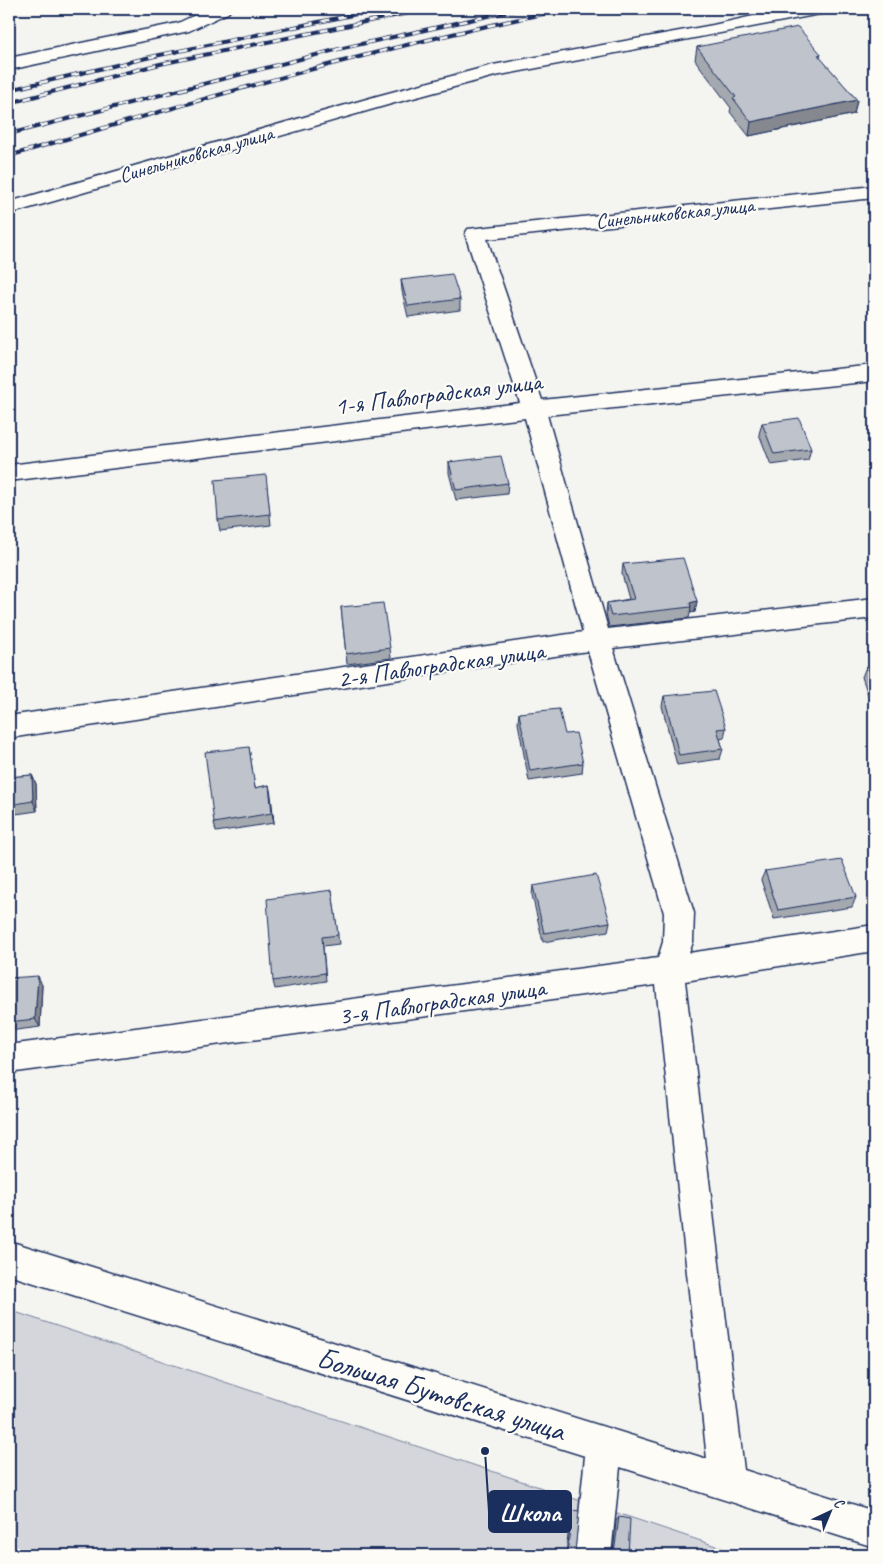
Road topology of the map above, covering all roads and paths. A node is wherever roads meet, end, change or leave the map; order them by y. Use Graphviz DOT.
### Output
graph roads {
  1 [pos="222,9"];
  2 [pos="819,9"];
  3 [pos="9,64"];
  4 [pos="874,192"];
  5 [pos="9,208"];
  6 [pos="874,373"];
  7 [pos="534,409"];
  8 [pos="9,473"];
  9 [pos="874,608"];
  10 [pos="598,640"];
  11 [pos="9,727"];
  12 [pos="874,938"];
  13 [pos="669,970"];
  14 [pos="9,1059"];
  15 [pos="9,1258"];
  16 [pos="604,1445"];
  17 [pos="728,1484"];
  18 [pos="874,1529"];
  19 [pos="593,1555"];
  1 -- 3 [label="street"];
  2 -- 5 [label="street, Синельниковская улица"];
  4 -- 7 [label="street, Синельниковская улица"];
  6 -- 7 [label="street, 1-я Павлоградская улица"];
  7 -- 8 [label="street, 1-я Павлоградская улица"];
  7 -- 10 [label="street"];
  9 -- 10 [label="street, 2-я Павлоградская улица"];
  10 -- 11 [label="street, 2-я Павлоградская улица"];
  10 -- 13 [label="street"];
  12 -- 13 [label="street, 3-я Павлоградская улица"];
  13 -- 14 [label="street, 3-я Павлоградская улица"];
  13 -- 17 [label="street"];
  15 -- 16 [label="street, Большая Бутовская улица"];
  16 -- 17 [label="street, Большая Бутовская улица"];
  16 -- 19 [label="street"];
  17 -- 18 [label="street, Большая Бутовская улица"];
}
